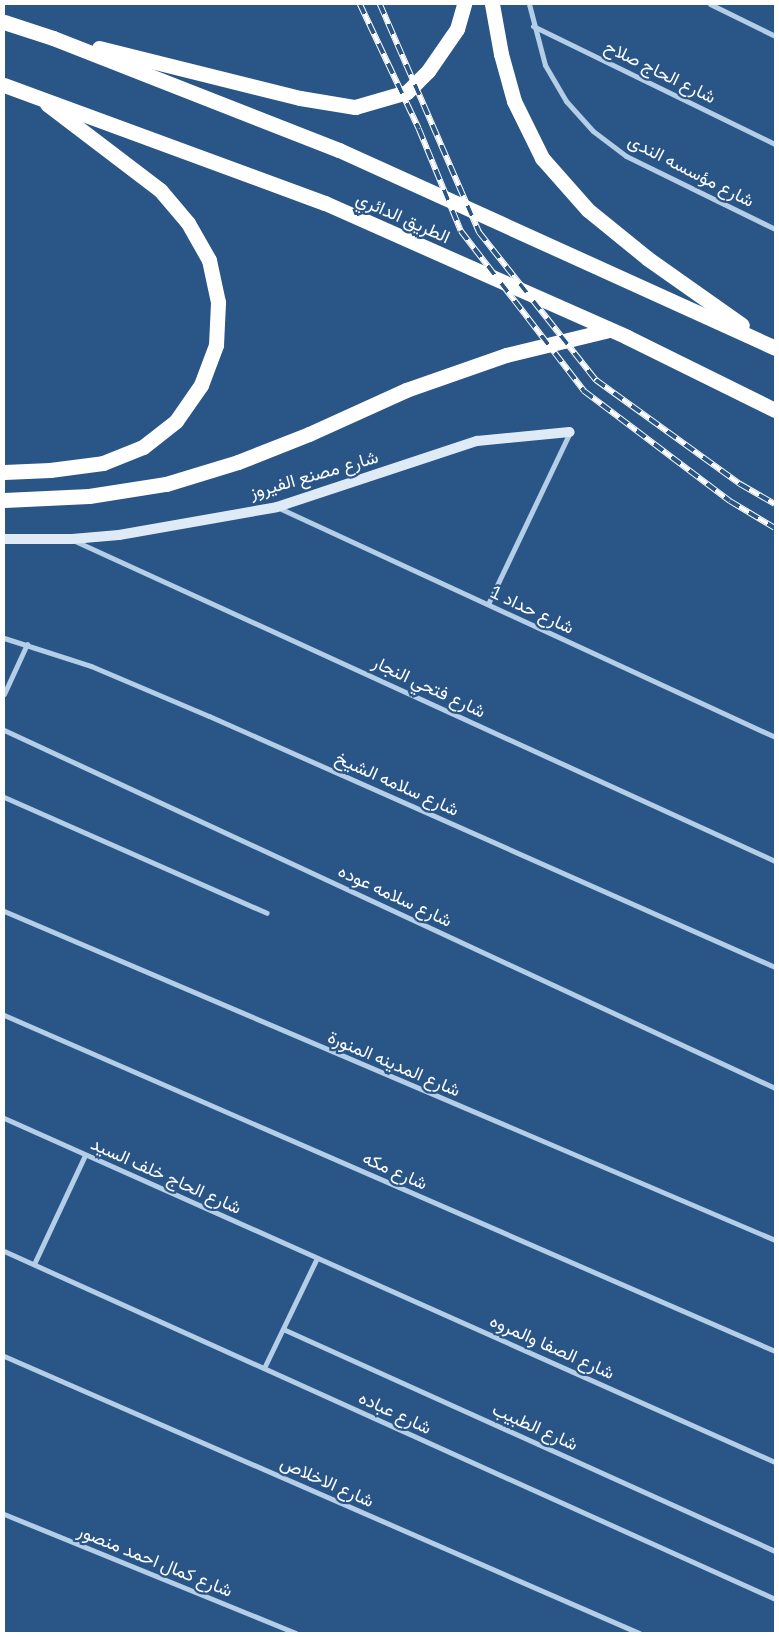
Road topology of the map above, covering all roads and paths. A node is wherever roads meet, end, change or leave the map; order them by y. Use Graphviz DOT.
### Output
graph roads {
  1 [pos="464,4"];
  2 [pos="492,4"];
  3 [pos="528,4"];
  4 [pos="710,4"];
  5 [pos="4,22"];
  6 [pos="533,26"];
  7 [pos="775,36"];
  8 [pos="53,38"];
  9 [pos="4,85"];
  10 [pos="34,94"];
  11 [pos="775,144"];
  12 [pos="775,229"];
  13 [pos="609,330"];
  14 [pos="774,347"];
  15 [pos="775,410"];
  16 [pos="570,432"];
  17 [pos="4,472"];
  18 [pos="4,500"];
  19 [pos="276,507"];
  20 [pos="4,539"];
  21 [pos="72,539"];
  22 [pos="488,604"];
  23 [pos="4,638"];
  24 [pos="27,644"];
  25 [pos="4,694"];
  26 [pos="4,730"];
  27 [pos="775,738"];
  28 [pos="4,797"];
  29 [pos="775,861"];
  30 [pos="4,911"];
  31 [pos="267,913"];
  32 [pos="775,966"];
  33 [pos="4,1016"];
  34 [pos="775,1088"];
  35 [pos="4,1118"];
  36 [pos="85,1155"];
  37 [pos="775,1240"];
  38 [pos="4,1251"];
  39 [pos="317,1258"];
  40 [pos="34,1264"];
  41 [pos="283,1329"];
  42 [pos="775,1351"];
  43 [pos="4,1356"];
  44 [pos="264,1368"];
  45 [pos="775,1462"];
  46 [pos="4,1514"];
  47 [pos="775,1551"];
  48 [pos="775,1599"];
  49 [pos="296,1633"];
  50 [pos="638,1633"];
  1 -- 8 [label="highway"];
  2 -- 14 [label="highway"];
  3 -- 6 [label="street, شارع مؤسسه الندى"];
  4 -- 7 [label="street"];
  5 -- 8 [label="highway, الطريق الدائري"];
  6 -- 11 [label="street, شارع الحاج صلاح"];
  6 -- 12 [label="street, شارع مؤسسه الندى"];
  8 -- 14 [label="highway, الطريق الدائري"];
  9 -- 10 [label="highway, الطريق الدائري"];
  10 -- 13 [label="highway, الطريق الدائري"];
  10 -- 17 [label="highway"];
  13 -- 15 [label="highway, الطريق الدائري"];
  13 -- 18 [label="highway"];
  16 -- 19 [label="street, شارع مصنع الفيروز"];
  16 -- 22 [label="street"];
  19 -- 21 [label="street, شارع مصنع الفيروز"];
  19 -- 22 [label="street, شارع حداد 1"];
  20 -- 21 [label="street, شارع مصنع الفيروز"];
  21 -- 29 [label="street, شارع فتحي النجار"];
  22 -- 27 [label="street, شارع حداد 1"];
  23 -- 24 [label="street, شارع سلامه الشيخ"];
  24 -- 25 [label="street"];
  24 -- 32 [label="street, شارع سلامه الشيخ"];
  26 -- 34 [label="street, شارع سلامه عوده"];
  28 -- 31 [label="street"];
  30 -- 37 [label="street, شارع المدينه المنورة"];
  33 -- 42 [label="street, شارع مكه"];
  35 -- 36 [label="street, شارع الحاج خلف السيد"];
  36 -- 39 [label="street, شارع الحاج خلف السيد"];
  36 -- 40 [label="street"];
  38 -- 40 [label="street, شارع عباده"];
  39 -- 41 [label="street"];
  39 -- 45 [label="street, شارع الصفا والمروه"];
  40 -- 44 [label="street, شارع عباده"];
  41 -- 44 [label="street"];
  41 -- 47 [label="street, شارع الطبيب"];
  43 -- 50 [label="street, شارع الاخلاص"];
  44 -- 48 [label="street, شارع عباده"];
  46 -- 49 [label="street, شارع كمال احمد منصور"];
}
